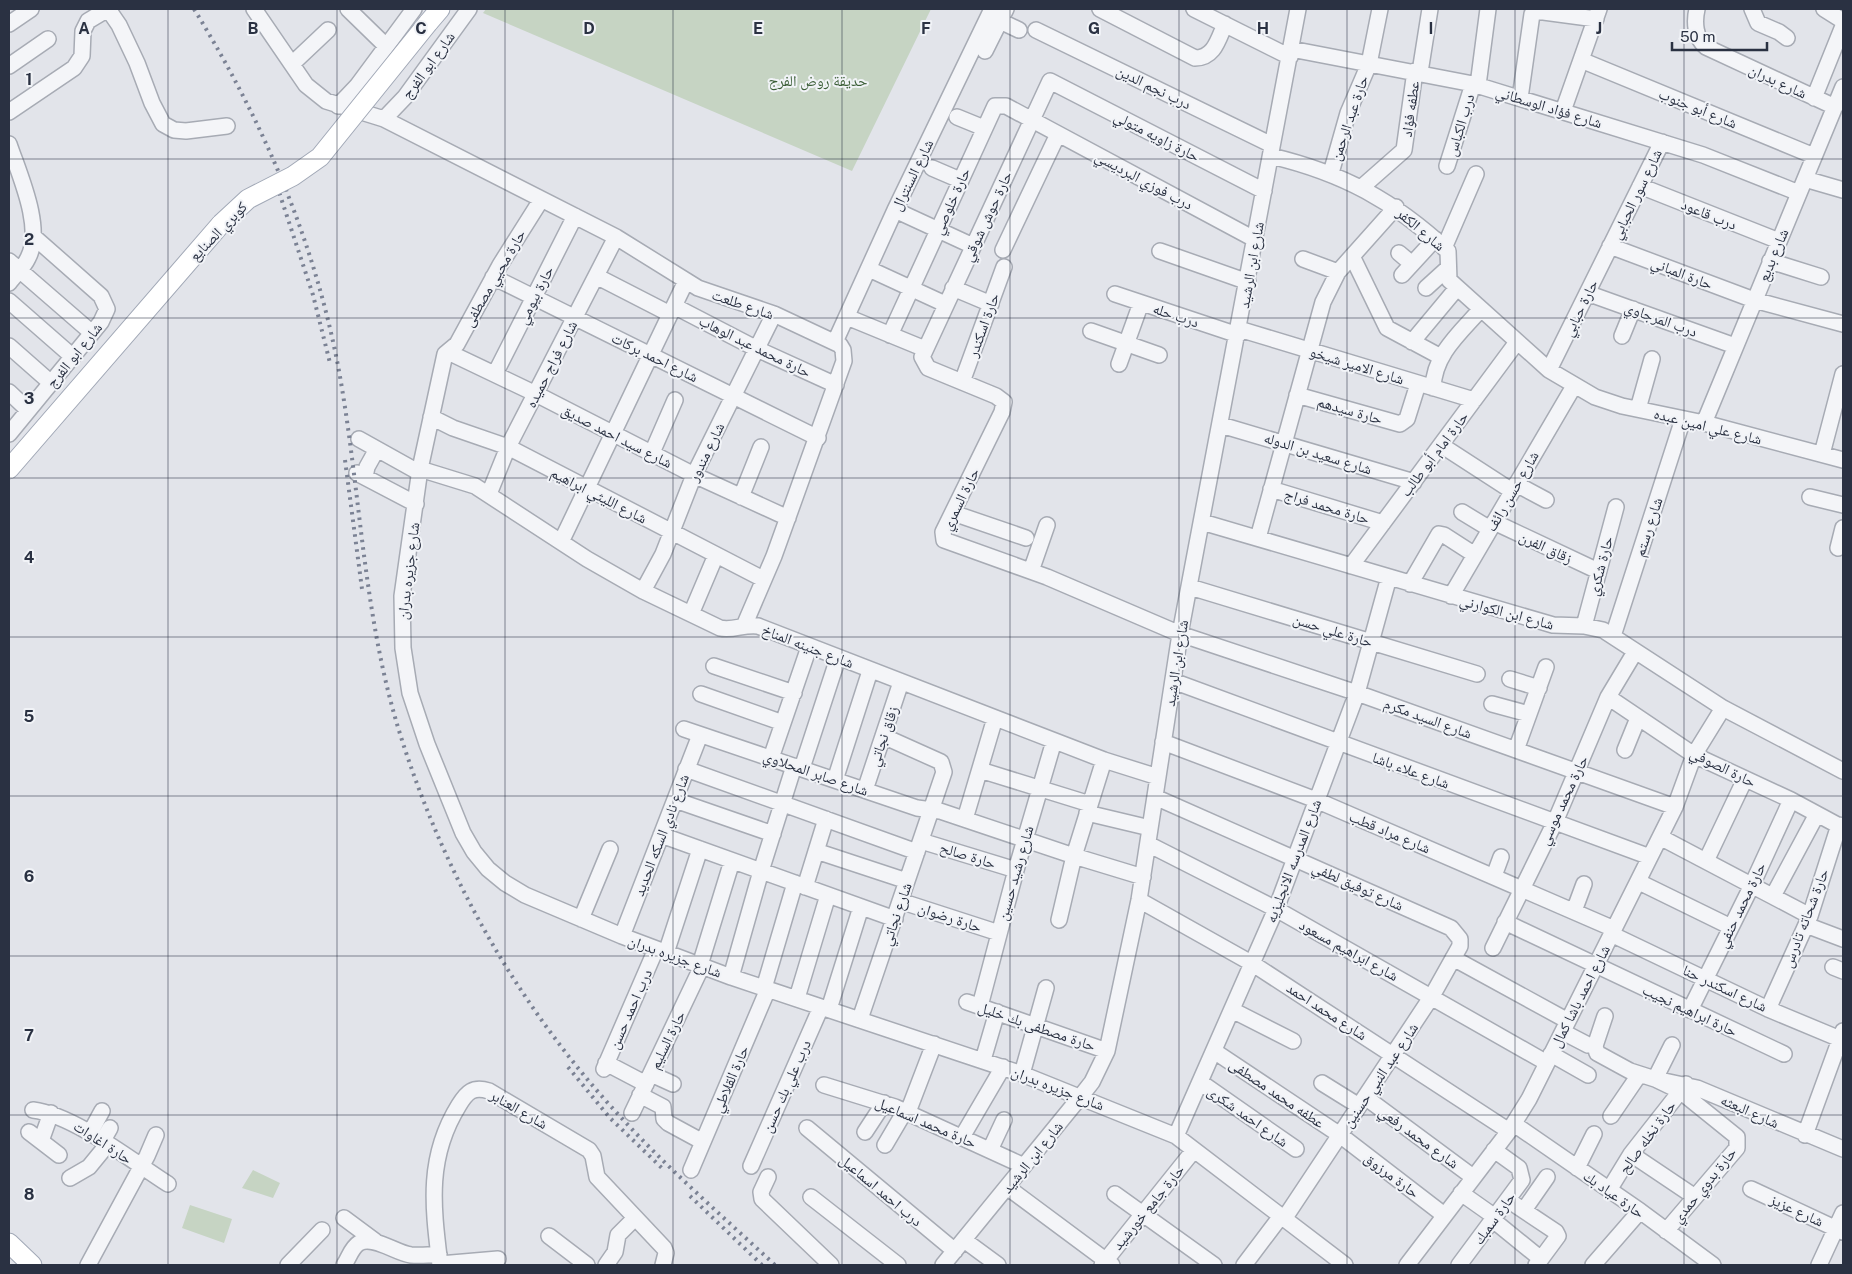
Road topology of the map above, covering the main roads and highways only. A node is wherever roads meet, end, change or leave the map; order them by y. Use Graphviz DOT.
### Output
graph roads {
  1 [pos="434,16"];
  2 [pos="9,470"];
  3 [pos="9,1243"];
  4 [pos="32,1265"];
  1 -- 2 [label="main road, كوبري الصنايع, bridge"];
  3 -- 4 [label="main road"];
}
